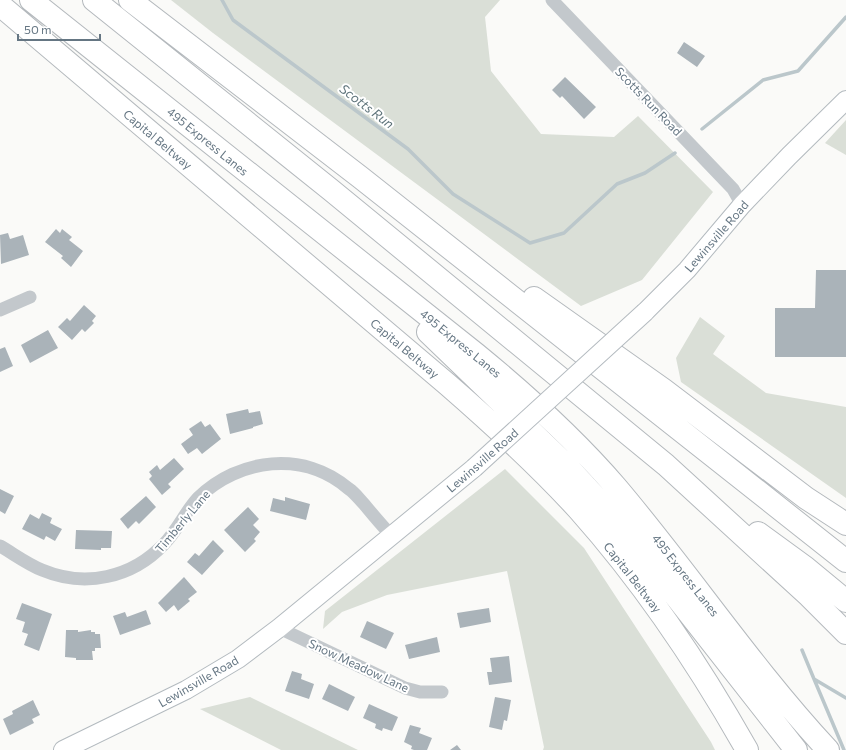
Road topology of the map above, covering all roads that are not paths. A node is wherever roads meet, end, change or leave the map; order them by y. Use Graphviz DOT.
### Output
graph roads {
  1 [pos="31,0"];
  2 [pos="94,0"];
  3 [pos="130,0"];
  4 [pos="552,0"];
  5 [pos="0,5"];
  6 [pos="846,100"];
  7 [pos="360,177"];
  8 [pos="742,205"];
  9 [pos="324,233"];
  10 [pos="30,297"];
  11 [pos="0,310"];
  12 [pos="666,465"];
  13 [pos="846,524"];
  14 [pos="392,536"];
  15 [pos="0,546"];
  16 [pos="846,560"];
  17 [pos="846,601"];
  18 [pos="278,628"];
  19 [pos="846,633"];
  20 [pos="442,692"];
  21 [pos="63,750"];
  22 [pos="747,750"];
  23 [pos="796,750"];
  24 [pos="828,750"];
  1 -- 9 [label="highway, 495 Express Lanes"];
  2 -- 12 [label="highway"];
  3 -- 7 [label="highway"];
  4 -- 8 [label="street, Scotts Run Road"];
  5 -- 22 [label="highway, Capital Beltway"];
  6 -- 8 [label="main road, Lewinsville Road"];
  7 -- 13 [label="highway"];
  7 -- 16 [label="highway"];
  8 -- 14 [label="main road, Lewinsville Road, bridge"];
  9 -- 23 [label="highway"];
  9 -- 24 [label="highway, 495 Express Lanes"];
  10 -- 11 [label="street"];
  12 -- 17 [label="highway"];
  12 -- 19 [label="highway"];
  14 -- 15 [label="street, Timberly Lane"];
  14 -- 18 [label="main road, Lewinsville Road"];
  18 -- 20 [label="street, Snow Meadow Lane"];
  18 -- 21 [label="main road, Lewinsville Road"];
}
